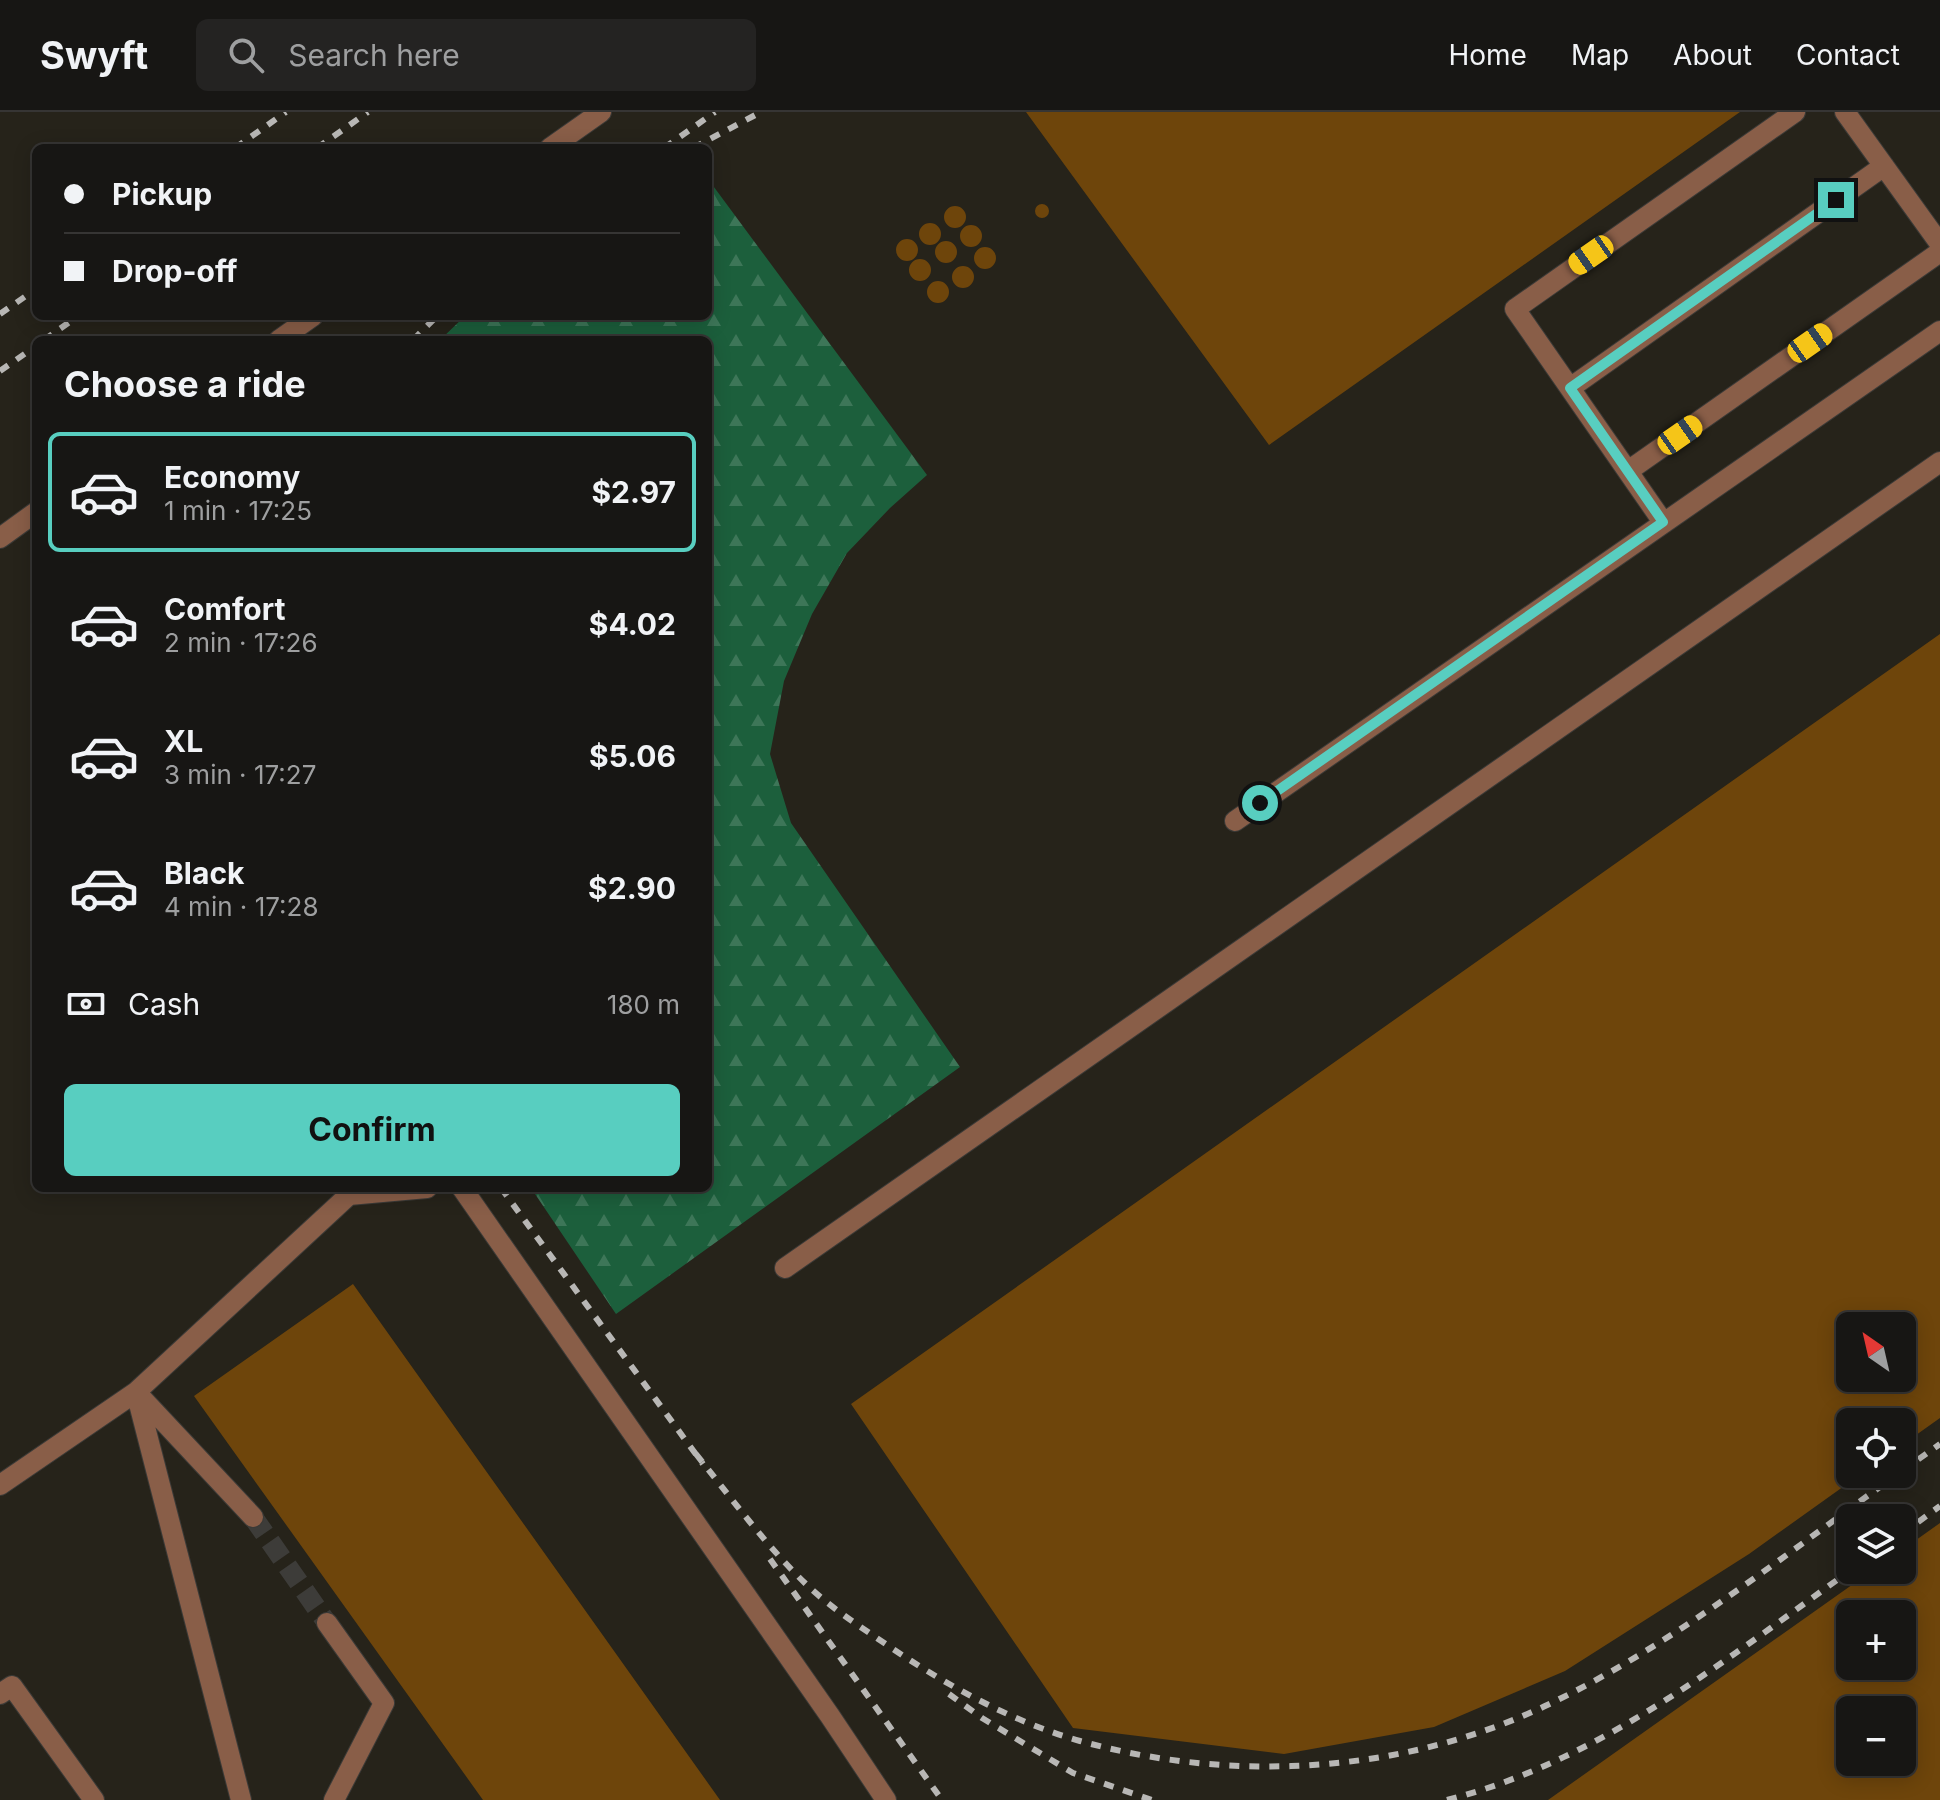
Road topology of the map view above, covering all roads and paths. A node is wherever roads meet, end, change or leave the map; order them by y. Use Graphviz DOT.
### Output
graph roads {
  1 [pos="601,112"];
  2 [pos="1795,112"];
  3 [pos="1845,112"];
  4 [pos="556,144"];
  5 [pos="1884,166"];
  6 [pos="1940,244"];
  7 [pos="1940,252"];
  8 [pos="307,320"];
  9 [pos="1940,331"];
  10 [pos="285,336"];
  11 [pos="1570,388"];
  12 [pos="1940,462"];
  13 [pos="1628,471"];
  14 [pos="32,515"];
  15 [pos="1663,522"];
  16 [pos="0,538"];
  17 [pos="1235,821"];
  18 [pos="382,1192"];
  19 [pos="465,1192"];
  20 [pos="785,1268"];
  21 [pos="136,1392"];
  22 [pos="0,1485"];
  23 [pos="253,1517"];
  24 [pos="327,1623"];
  25 [pos="0,1694"];
  26 [pos="94,1800"];
  27 [pos="241,1800"];
  28 [pos="334,1800"];
  29 [pos="886,1800"];
  1 -- 4 [label="street"];
  2 -- 11 [label="street"];
  3 -- 5 [label="street"];
  5 -- 6 [label="street"];
  5 -- 11 [label="street"];
  7 -- 13 [label="street"];
  8 -- 10 [label="street"];
  9 -- 15 [label="street"];
  11 -- 13 [label="street"];
  12 -- 20 [label="street"];
  13 -- 15 [label="street"];
  14 -- 16 [label="street"];
  15 -- 17 [label="street"];
  18 -- 21 [label="street"];
  19 -- 29 [label="street"];
  21 -- 22 [label="street"];
  21 -- 23 [label="street"];
  21 -- 27 [label="street"];
  24 -- 28 [label="street"];
  25 -- 26 [label="street"];
}
